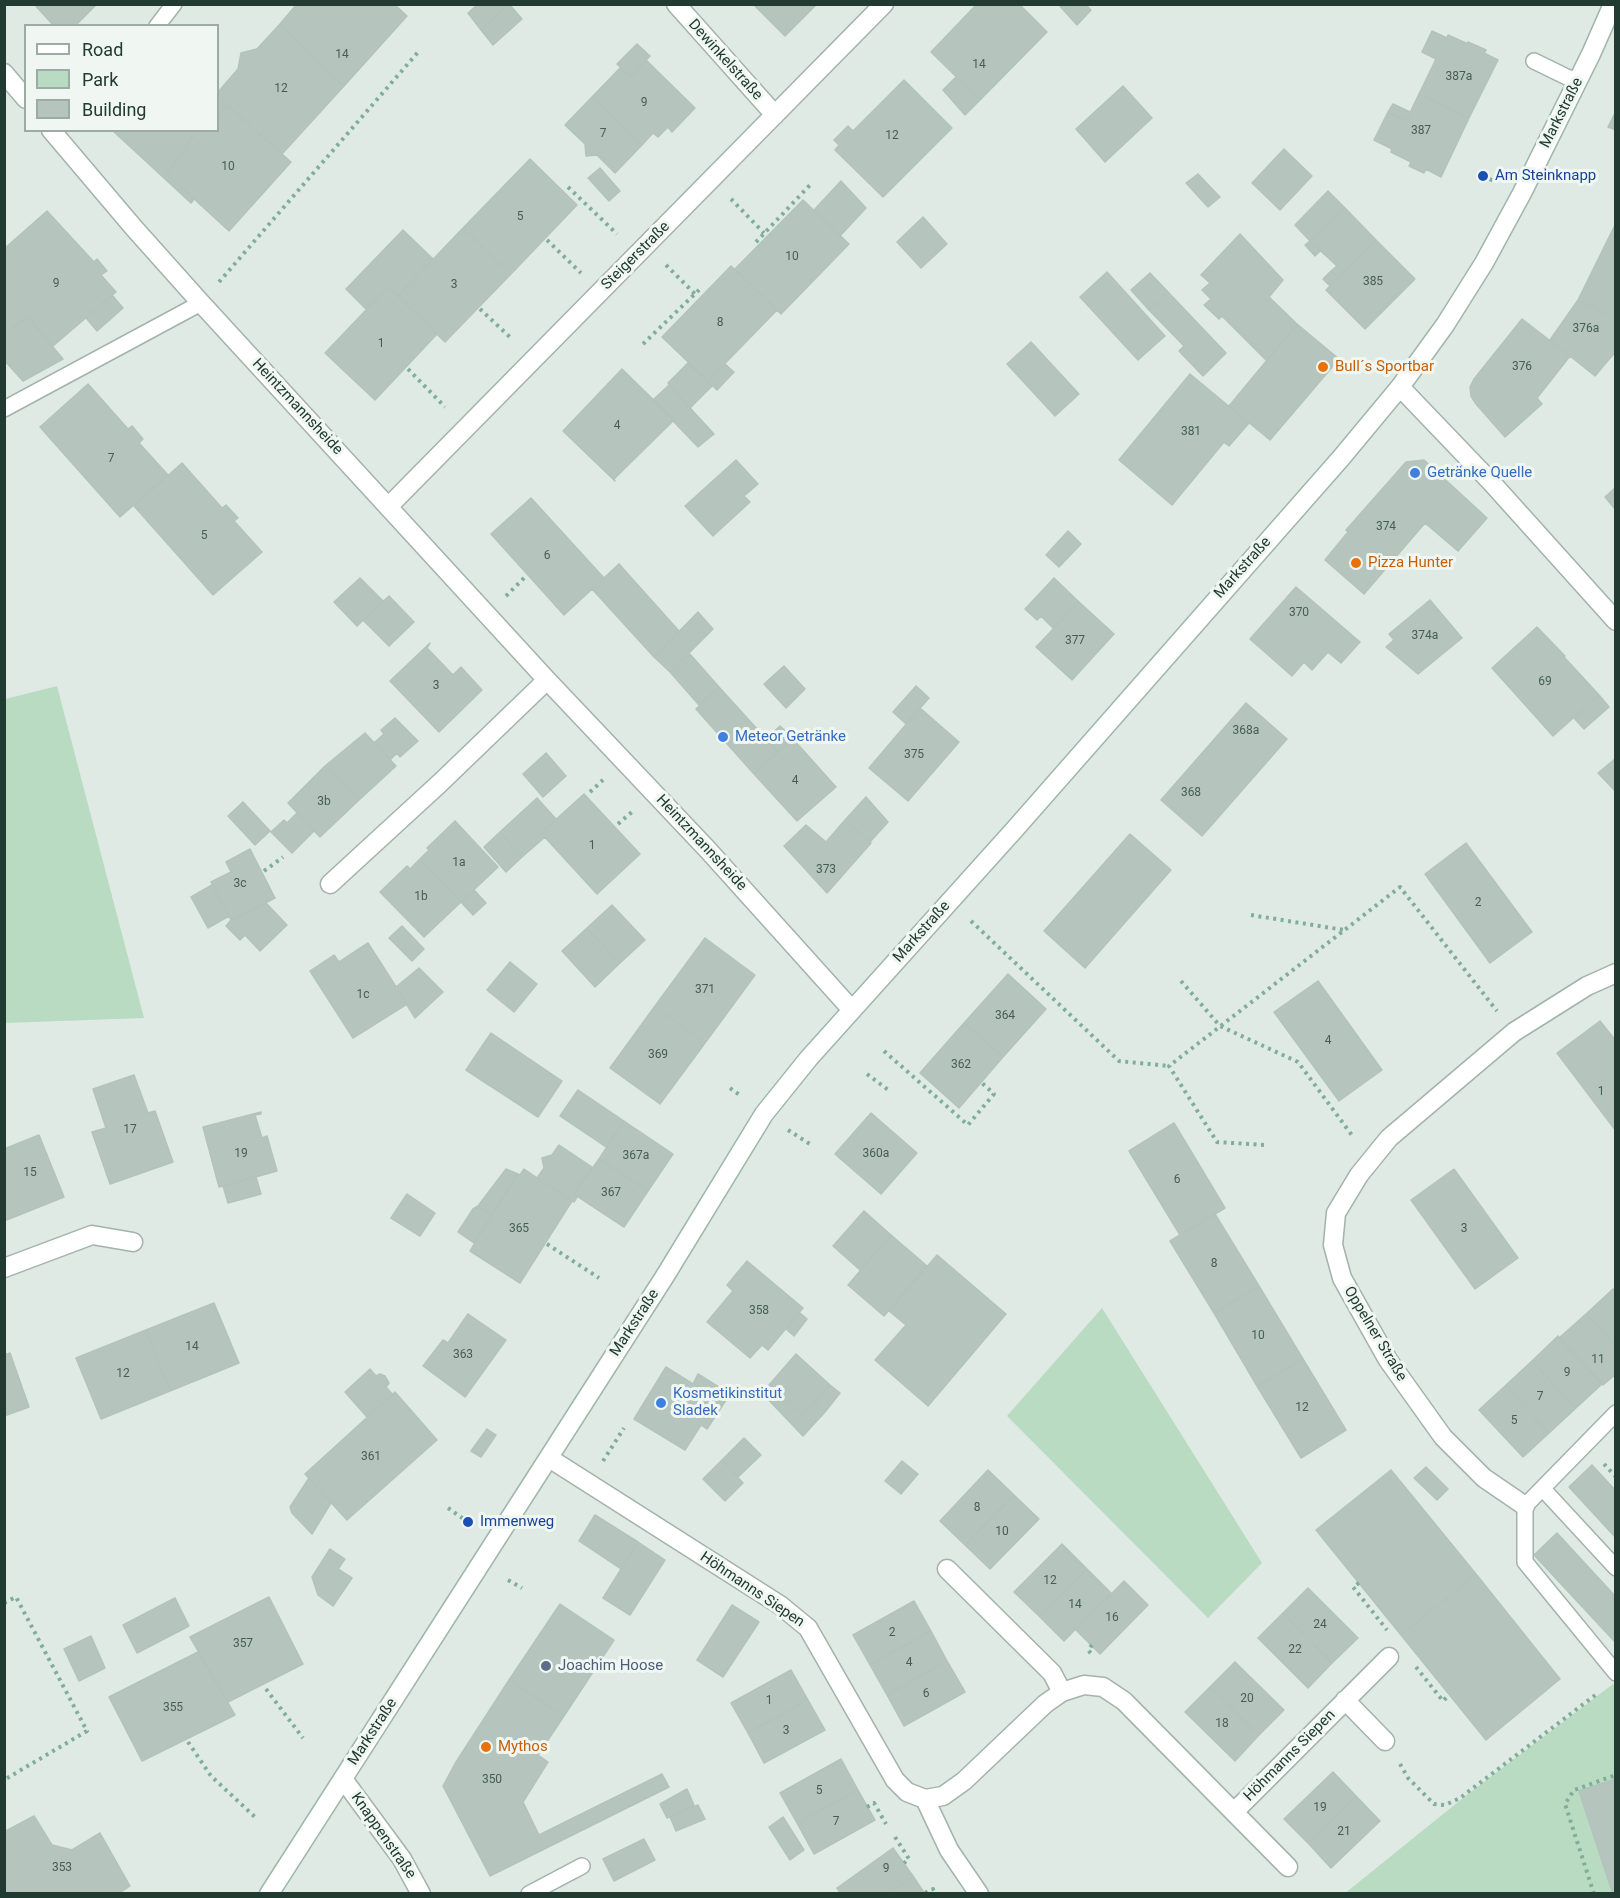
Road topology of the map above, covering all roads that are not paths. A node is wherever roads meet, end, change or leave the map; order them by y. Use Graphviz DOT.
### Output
graph roads {
  1 [pos="174,4"];
  2 [pos="676,4"];
  3 [pos="884,4"];
  4 [pos="1613,4"];
  5 [pos="159,24"];
  6 [pos="1534,61"];
  7 [pos="4,73"];
  8 [pos="1577,82"];
  9 [pos="24,97"];
  10 [pos="775,115"];
  11 [pos="61,134"];
  12 [pos="201,303"];
  13 [pos="1400,387"];
  14 [pos="4,409"];
  15 [pos="388,507"];
  16 [pos="1616,621"];
  17 [pos="547,680"];
  18 [pos="330,884"];
  19 [pos="1616,972"];
  20 [pos="852,1010"];
  21 [pos="133,1242"];
  22 [pos="4,1268"];
  23 [pos="1616,1413"];
  24 [pos="549,1458"];
  25 [pos="1543,1490"];
  26 [pos="1525,1506"];
  27 [pos="1616,1568"];
  28 [pos="947,1569"];
  29 [pos="1389,1657"];
  30 [pos="1616,1673"];
  31 [pos="1062,1692"];
  32 [pos="1345,1701"];
  33 [pos="1385,1741"];
  34 [pos="343,1779"];
  35 [pos="925,1799"];
  36 [pos="1235,1811"];
  37 [pos="582,1866"];
  38 [pos="1288,1867"];
  39 [pos="269,1893"];
  40 [pos="421,1893"];
  41 [pos="530,1893"];
  42 [pos="979,1893"];
  1 -- 5 [label="lane"];
  2 -- 10 [label="street, Dewinkelstraße"];
  3 -- 10 [label="street, Steigerstraße"];
  4 -- 8 [label="street, Markstraße"];
  6 -- 8 [label="lane"];
  7 -- 9 [label="street"];
  8 -- 13 [label="street, Markstraße"];
  10 -- 15 [label="street, Steigerstraße"];
  11 -- 12 [label="street, Heintzmannsheide"];
  12 -- 14 [label="lane"];
  12 -- 15 [label="street, Heintzmannsheide"];
  13 -- 16 [label="street"];
  13 -- 20 [label="street, Markstraße"];
  15 -- 17 [label="street, Heintzmannsheide"];
  17 -- 18 [label="street"];
  17 -- 20 [label="street, Heintzmannsheide"];
  19 -- 26 [label="street, Oppelner Straße"];
  20 -- 24 [label="street, Markstraße"];
  21 -- 22 [label="street"];
  23 -- 25 [label="lane"];
  24 -- 34 [label="street, Markstraße"];
  24 -- 35 [label="street, Höhmanns Siepen"];
  25 -- 26 [label="lane"];
  25 -- 27 [label="lane"];
  26 -- 30 [label="lane"];
  28 -- 31 [label="street"];
  29 -- 32 [label="street, Höhmanns Siepen"];
  31 -- 35 [label="street, Höhmanns Siepen"];
  31 -- 36 [label="street, Höhmanns Siepen"];
  32 -- 33 [label="street, Höhmanns Siepen"];
  32 -- 36 [label="street, Höhmanns Siepen"];
  34 -- 39 [label="street, Markstraße"];
  34 -- 40 [label="street, Knappenstraße"];
  35 -- 42 [label="street"];
  36 -- 38 [label="street, Höhmanns Siepen"];
  37 -- 41 [label="lane"];
}
